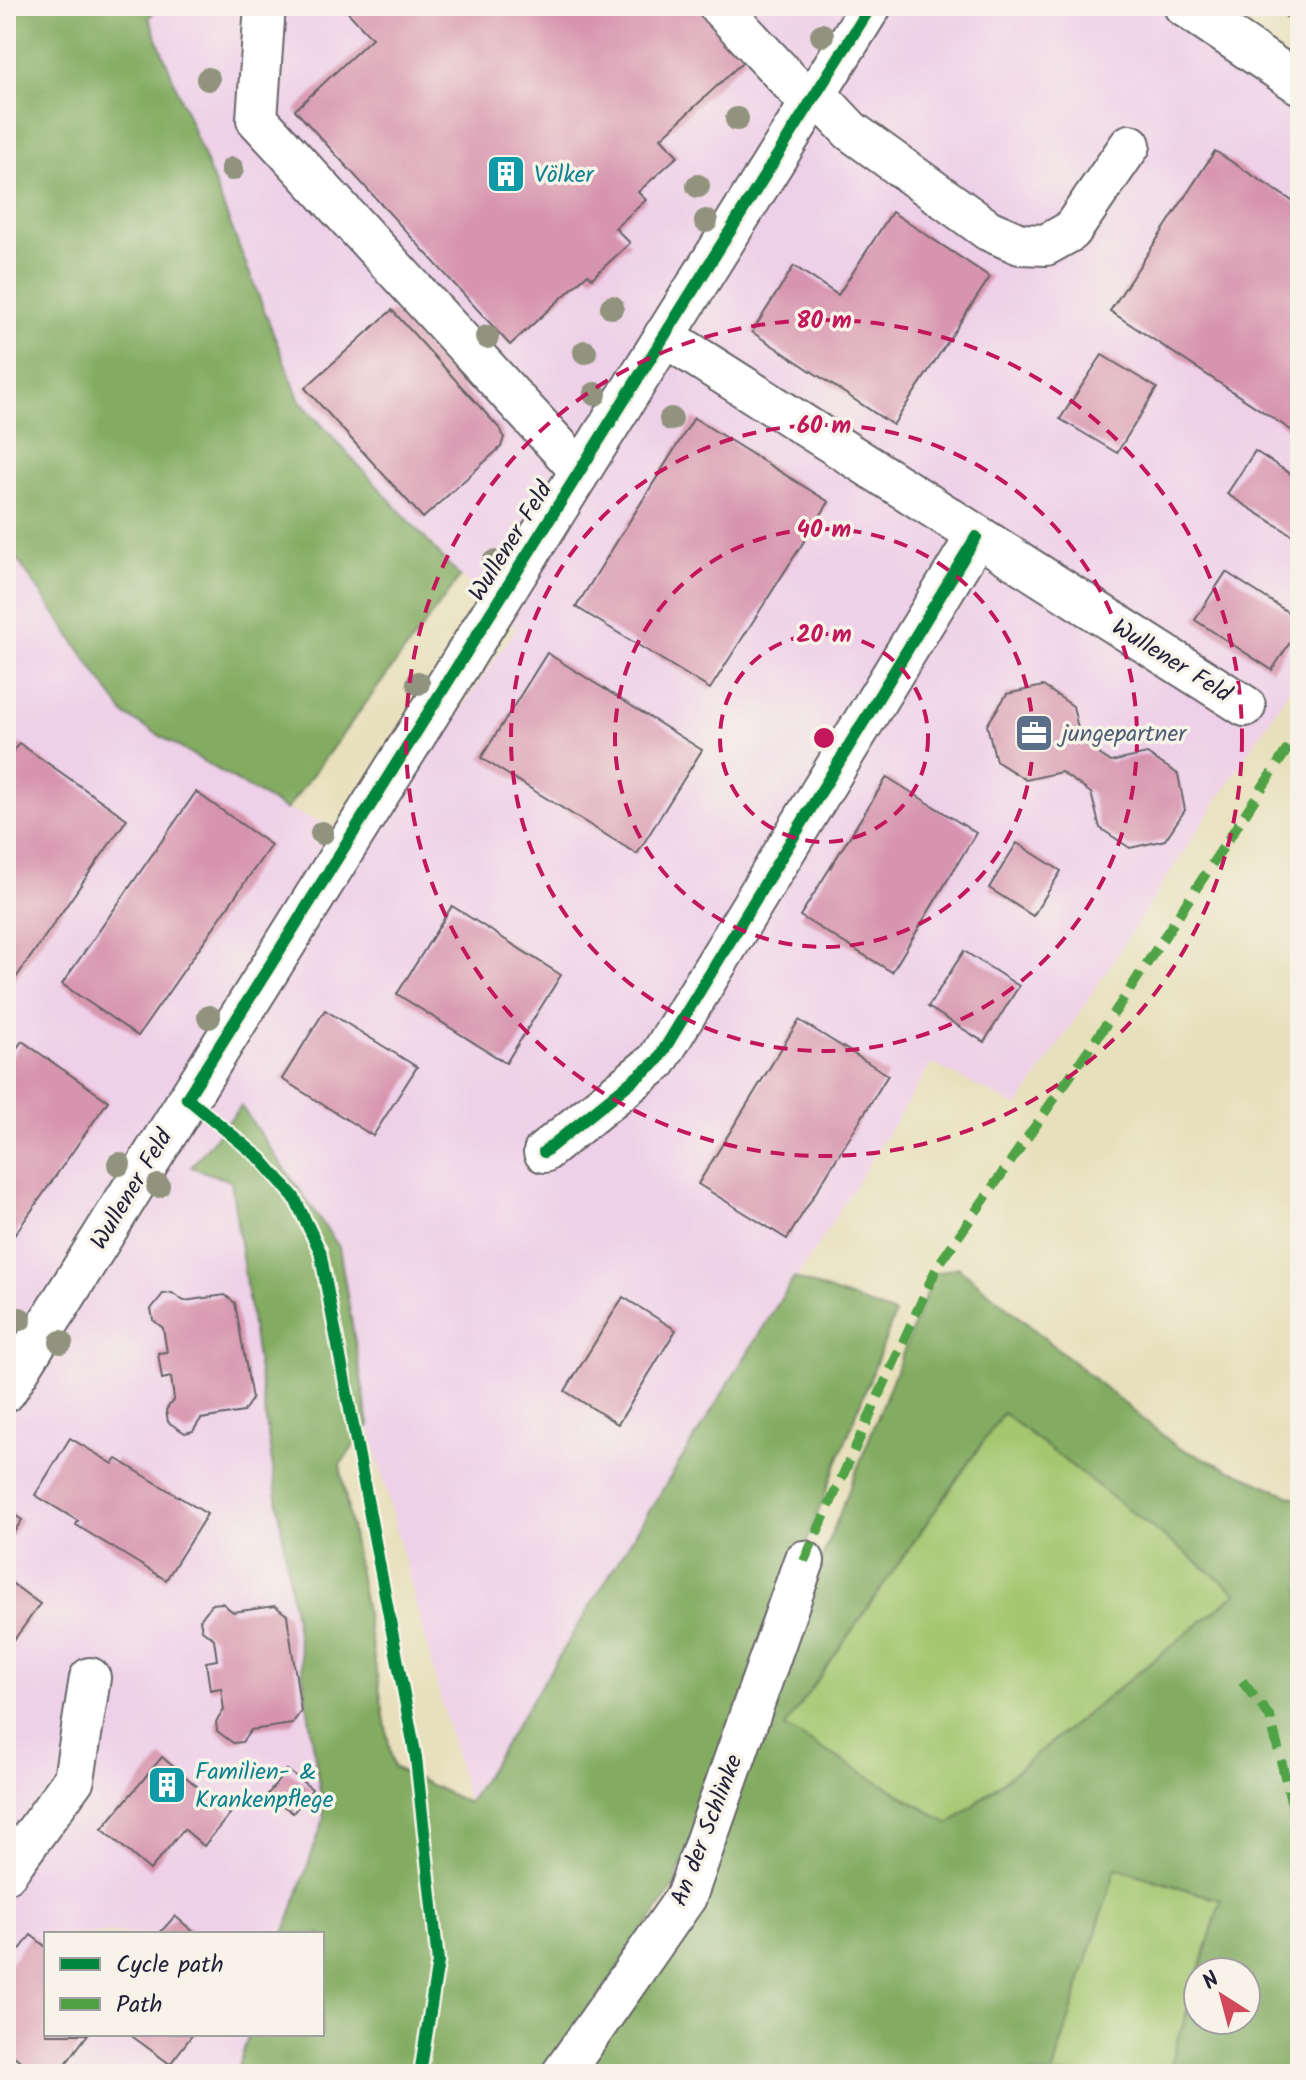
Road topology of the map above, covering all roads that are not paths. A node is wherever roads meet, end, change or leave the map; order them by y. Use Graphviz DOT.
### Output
graph roads {
  1 [pos="265,6"];
  2 [pos="719,6"];
  3 [pos="871,6"];
  4 [pos="1184,6"];
  5 [pos="1300,84"];
  6 [pos="813,98"];
  7 [pos="1130,145"];
  8 [pos="664,336"];
  9 [pos="580,470"];
  10 [pos="976,537"];
  11 [pos="1245,706"];
  12 [pos="544,1152"];
  13 [pos="6,1391"];
  14 [pos="804,1561"];
  15 [pos="90,1678"];
  16 [pos="6,1873"];
  17 [pos="562,2074"];
  1 -- 9 [label="street"];
  2 -- 6 [label="street"];
  3 -- 6 [label="street, Wullener Feld"];
  4 -- 5 [label="street"];
  6 -- 7 [label="street"];
  6 -- 8 [label="street, Wullener Feld"];
  8 -- 9 [label="street, Wullener Feld"];
  8 -- 10 [label="street, Wullener Feld"];
  9 -- 13 [label="street, Wullener Feld"];
  10 -- 11 [label="street, Wullener Feld"];
  10 -- 12 [label="street"];
  14 -- 17 [label="street, An der Schlinke"];
  15 -- 16 [label="street"];
}
